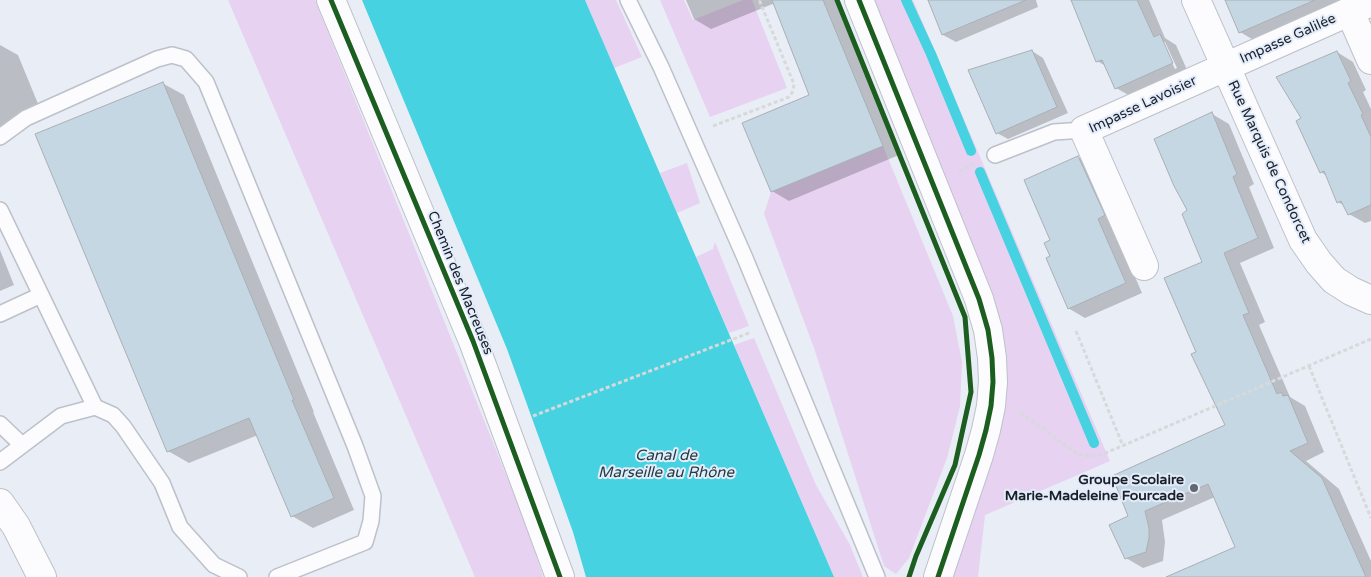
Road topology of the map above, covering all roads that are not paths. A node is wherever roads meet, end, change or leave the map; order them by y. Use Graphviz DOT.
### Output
graph roads {
  1 [pos="331,0"];
  2 [pos="628,0"];
  3 [pos="859,0"];
  4 [pos="1196,0"];
  5 [pos="1360,7"];
  6 [pos="1371,60"];
  7 [pos="1226,67"];
  8 [pos="1084,130"];
  9 [pos="0,137"];
  10 [pos="996,155"];
  11 [pos="0,210"];
  12 [pos="1144,266"];
  13 [pos="41,295"];
  14 [pos="1371,300"];
  15 [pos="0,314"];
  16 [pos="95,407"];
  17 [pos="0,424"];
  18 [pos="22,445"];
  19 [pos="0,462"];
  20 [pos="0,503"];
  21 [pos="42,577"];
  22 [pos="240,577"];
  23 [pos="276,577"];
  24 [pos="560,577"];
  25 [pos="877,577"];
  26 [pos="938,577"];
  1 -- 24 [label="street, Chemin des Macreuses"];
  2 -- 25 [label="lane"];
  3 -- 26 [label="street"];
  4 -- 7 [label="street, Rue Marquis de Condorcet"];
  5 -- 6 [label="street, Impasse Galilée"];
  5 -- 7 [label="street, Impasse Galilée"];
  7 -- 8 [label="street, Impasse Lavoisier"];
  7 -- 14 [label="street, Rue Marquis de Condorcet"];
  8 -- 10 [label="lane"];
  8 -- 12 [label="street, Impasse Lavoisier"];
  9 -- 23 [label="lane"];
  11 -- 13 [label="lane"];
  13 -- 15 [label="lane"];
  13 -- 16 [label="lane"];
  16 -- 18 [label="lane"];
  16 -- 22 [label="lane"];
  17 -- 18 [label="lane"];
  18 -- 19 [label="lane"];
  20 -- 21 [label="street"];
}
